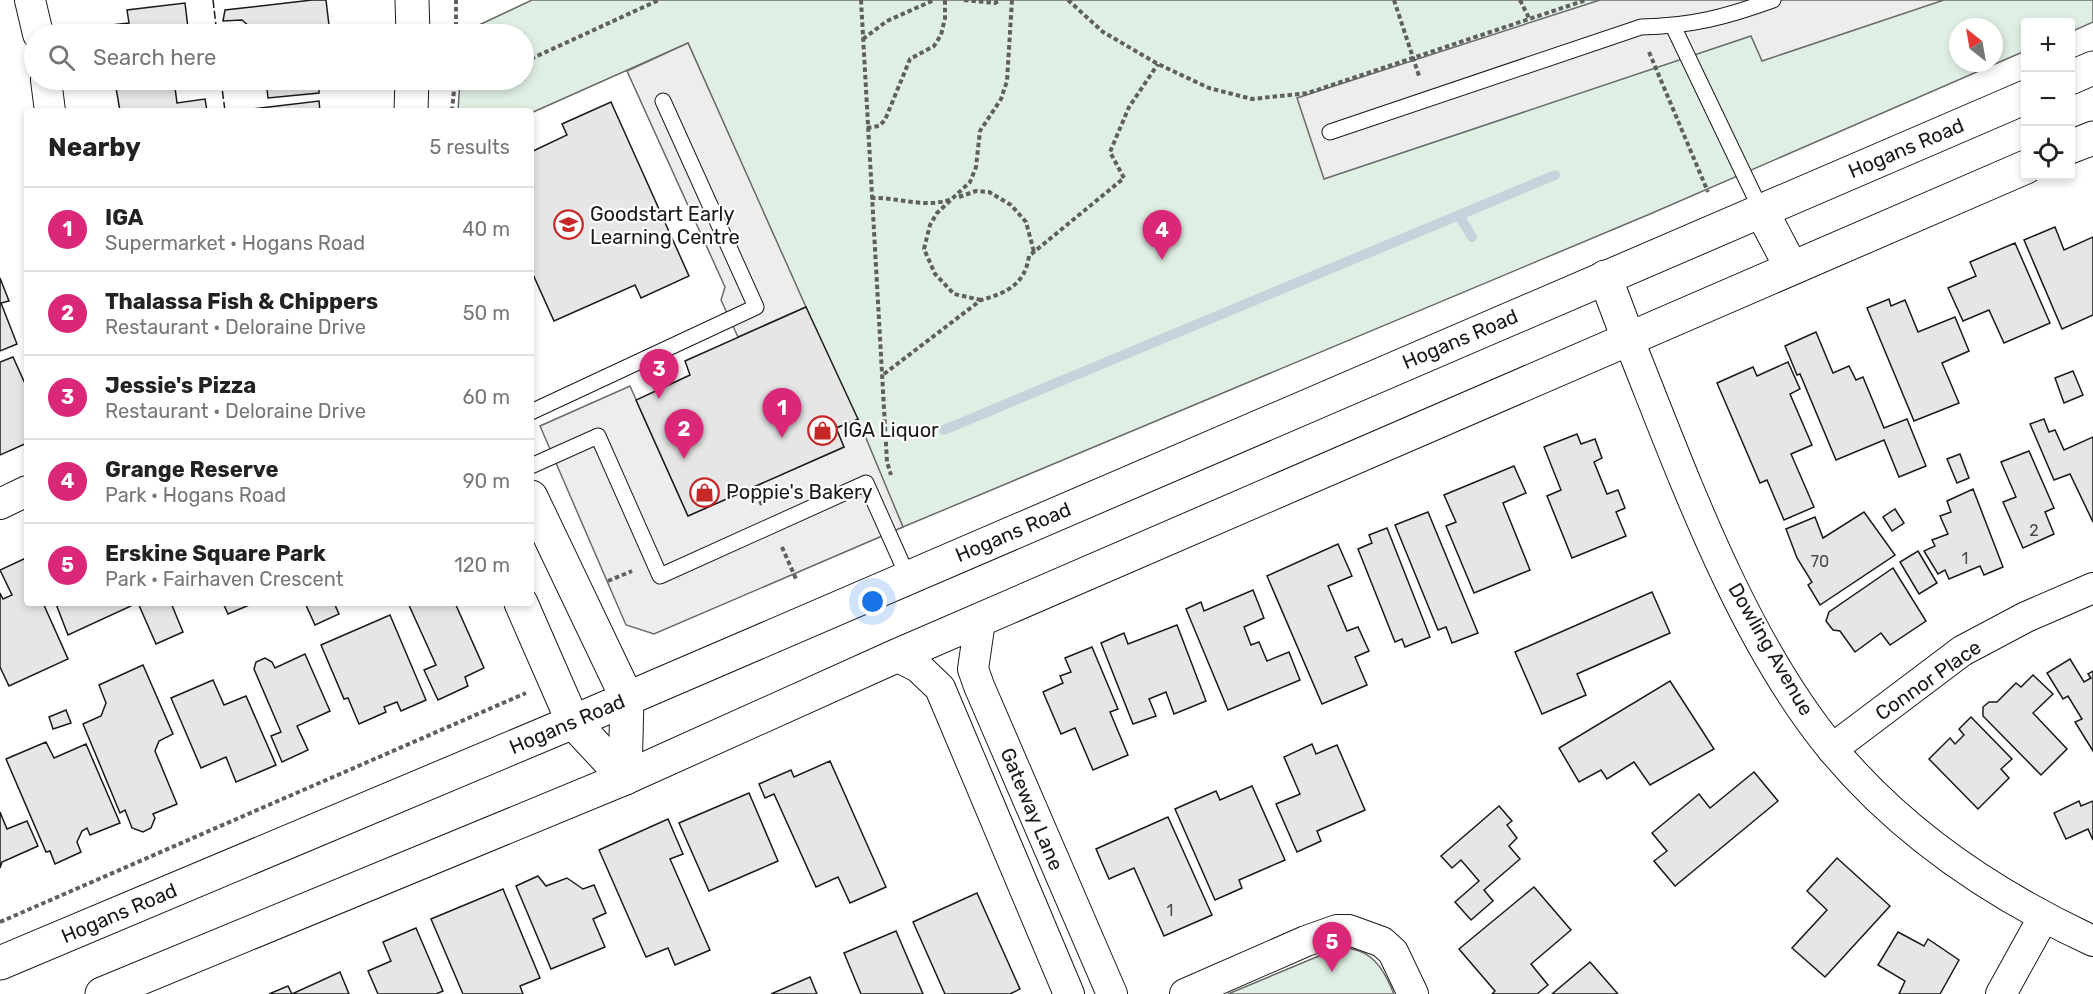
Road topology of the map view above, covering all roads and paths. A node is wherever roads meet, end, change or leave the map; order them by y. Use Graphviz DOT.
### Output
graph roads {
  1 [pos="30,0"];
  2 [pos="412,0"];
  3 [pos="456,0"];
  4 [pos="659,0"];
  5 [pos="861,0"];
  6 [pos="934,0"];
  7 [pos="945,0"];
  8 [pos="964,0"];
  9 [pos="1000,0"];
  10 [pos="1012,0"];
  11 [pos="1068,0"];
  12 [pos="1394,0"];
  13 [pos="1520,0"];
  14 [pos="1586,0"];
  15 [pos="1773,0"];
  16 [pos="1529,19"];
  17 [pos="36,24"];
  18 [pos="413,24"];
  19 [pos="456,24"];
  20 [pos="1673,26"];
  21 [pos="863,39"];
  22 [pos="1649,52"];
  23 [pos="534,57"];
  24 [pos="1412,58"];
  25 [pos="1158,64"];
  26 [pos="2093,68"];
  27 [pos="2075,76"];
  28 [pos="47,90"];
  29 [pos="412,90"];
  30 [pos="454,90"];
  31 [pos="1426,99"];
  32 [pos="2021,99"];
  33 [pos="663,101"];
  34 [pos="50,108"];
  35 [pos="411,108"];
  36 [pos="452,108"];
  37 [pos="867,128"];
  38 [pos="1330,132"];
  39 [pos="2093,138"];
  40 [pos="2075,145"];
  41 [pos="2021,169"];
  42 [pos="1708,192"];
  43 [pos="871,198"];
  44 [pos="957,198"];
  45 [pos="1761,210"];
  46 [pos="1034,252"];
  47 [pos="1791,267"];
  48 [pos="1605,277"];
  49 [pos="981,300"];
  50 [pos="1628,338"];
  51 [pos="883,375"];
  52 [pos="534,411"];
  53 [pos="887,462"];
  54 [pos="534,465"];
  55 [pos="24,492"];
  56 [pos="534,503"];
  57 [pos="0,504"];
  58 [pos="653,561"];
  59 [pos="908,577"];
  60 [pos="602,583"];
  61 [pos="2093,588"];
  62 [pos="522,606"];
  63 [pos="980,621"];
  64 [pos="896,656"];
  65 [pos="554,680"];
  66 [pos="627,698"];
  67 [pos="573,722"];
  68 [pos="1832,749"];
  69 [pos="625,778"];
  70 [pos="2043,918"];
  71 [pos="0,922"];
  72 [pos="2093,941"];
  73 [pos="0,963"];
  74 [pos="102,994"];
  75 [pos="1069,994"];
  76 [pos="1112,994"];
  77 [pos="1185,994"];
  78 [pos="1413,994"];
  79 [pos="2001,994"];
  1 -- 17 [label="street"];
  2 -- 18 [label="street"];
  3 -- 19 [label="path"];
  4 -- 23 [label="path"];
  5 -- 21 [label="path"];
  6 -- 21 [label="path"];
  7 -- 37 [label="path"];
  8 -- 9 [label="path"];
  10 -- 44 [label="path"];
  11 -- 25 [label="path"];
  12 -- 24 [label="path"];
  13 -- 16 [label="path"];
  14 -- 16 [label="path"];
  15 -- 20 [label="lane"];
  16 -- 24 [label="path"];
  20 -- 31 [label="lane"];
  20 -- 45 [label="lane"];
  21 -- 37 [label="path"];
  22 -- 42 [label="path"];
  24 -- 25 [label="path"];
  24 -- 31 [label="path"];
  25 -- 46 [label="path"];
  26 -- 27 [label="street"];
  28 -- 34 [label="street"];
  29 -- 35 [label="street"];
  30 -- 36 [label="path"];
  31 -- 38 [label="lane"];
  32 -- 45 [label="street, Hogans Road"];
  33 -- 52 [label="lane"];
  37 -- 43 [label="path"];
  39 -- 40 [label="street"];
  41 -- 47 [label="street"];
  43 -- 44 [label="path"];
  43 -- 51 [label="path"];
  44 -- 46 [label="path"];
  44 -- 49 [label="path"];
  45 -- 47 [label="street"];
  45 -- 48 [label="street, Hogans Road"];
  46 -- 49 [label="path"];
  47 -- 50 [label="street"];
  48 -- 50 [label="street, Dowling Avenue"];
  48 -- 59 [label="street, Hogans Road"];
  49 -- 51 [label="path"];
  50 -- 63 [label="street"];
  50 -- 68 [label="street, Dowling Avenue"];
  51 -- 53 [label="path"];
  54 -- 58 [label="lane"];
  55 -- 57 [label="street"];
  56 -- 66 [label="street"];
  58 -- 59 [label="lane"];
  58 -- 60 [label="path"];
  59 -- 66 [label="street, Hogans Road"];
  61 -- 68 [label="street, Connor Place"];
  62 -- 65 [label="street"];
  63 -- 64 [label="street"];
  63 -- 76 [label="street, Gateway Lane"];
  64 -- 69 [label="street"];
  64 -- 75 [label="street, Gateway Lane"];
  65 -- 67 [label="street"];
  65 -- 71 [label="path"];
  66 -- 67 [label="street, Hogans Road"];
  66 -- 69 [label="street"];
  67 -- 69 [label="street"];
  67 -- 73 [label="street, Hogans Road"];
  68 -- 70 [label="street, Dowling Avenue"];
  69 -- 74 [label="street"];
  70 -- 72 [label="street, Dowling Avenue"];
  70 -- 79 [label="street"];
  77 -- 78 [label="street"];
}
